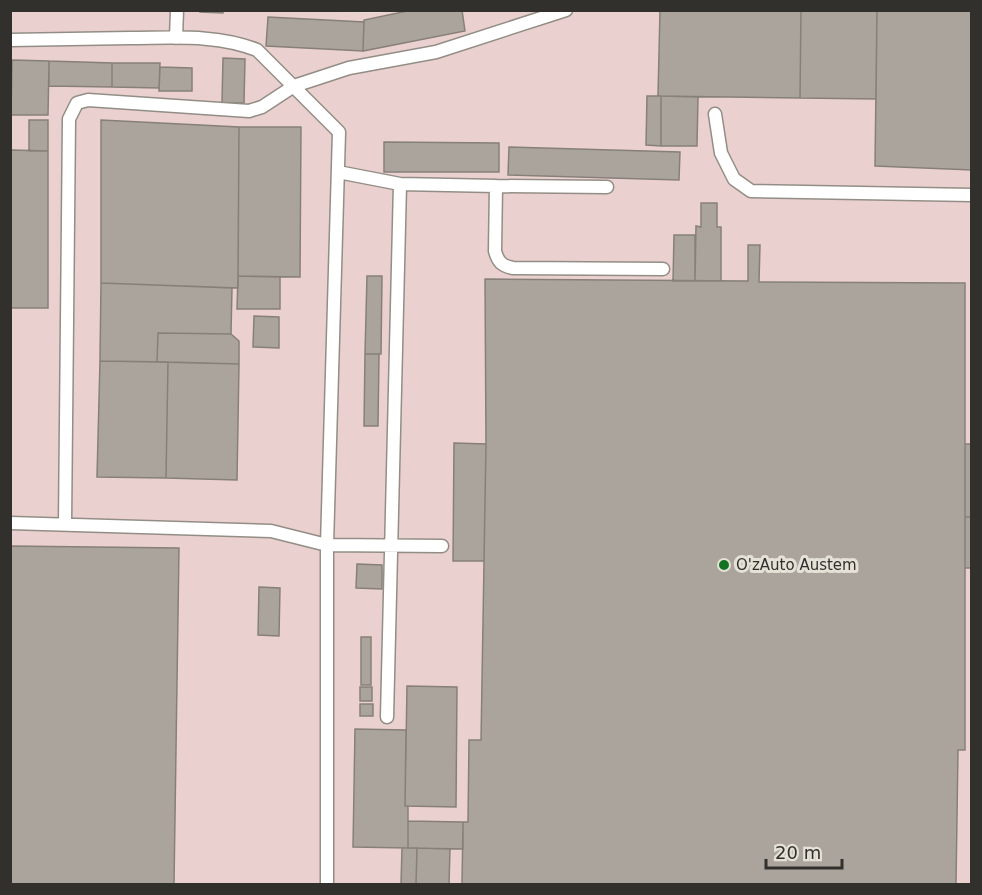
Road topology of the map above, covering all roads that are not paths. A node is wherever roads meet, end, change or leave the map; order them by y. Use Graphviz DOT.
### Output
graph roads {
  1 [pos="177,10"];
  2 [pos="566,10"];
  3 [pos="176,38"];
  4 [pos="10,40"];
  5 [pos="294,86"];
  6 [pos="715,114"];
  7 [pos="338,172"];
  8 [pos="400,183"];
  9 [pos="496,186"];
  10 [pos="607,187"];
  11 [pos="972,195"];
  12 [pos="663,269"];
  13 [pos="10,523"];
  14 [pos="65,524"];
  15 [pos="327,545"];
  16 [pos="391,546"];
  17 [pos="441,546"];
  18 [pos="387,717"];
  19 [pos="327,885"];
  1 -- 3 [label="lane"];
  2 -- 5 [label="lane"];
  3 -- 4 [label="lane"];
  3 -- 5 [label="lane"];
  5 -- 7 [label="lane"];
  5 -- 14 [label="lane"];
  6 -- 11 [label="lane"];
  7 -- 8 [label="lane"];
  7 -- 15 [label="lane"];
  8 -- 9 [label="lane"];
  8 -- 16 [label="lane"];
  9 -- 10 [label="lane"];
  9 -- 12 [label="lane"];
  13 -- 14 [label="lane"];
  14 -- 15 [label="lane"];
  15 -- 16 [label="lane"];
  15 -- 19 [label="lane"];
  16 -- 17 [label="lane"];
  16 -- 18 [label="lane"];
}
